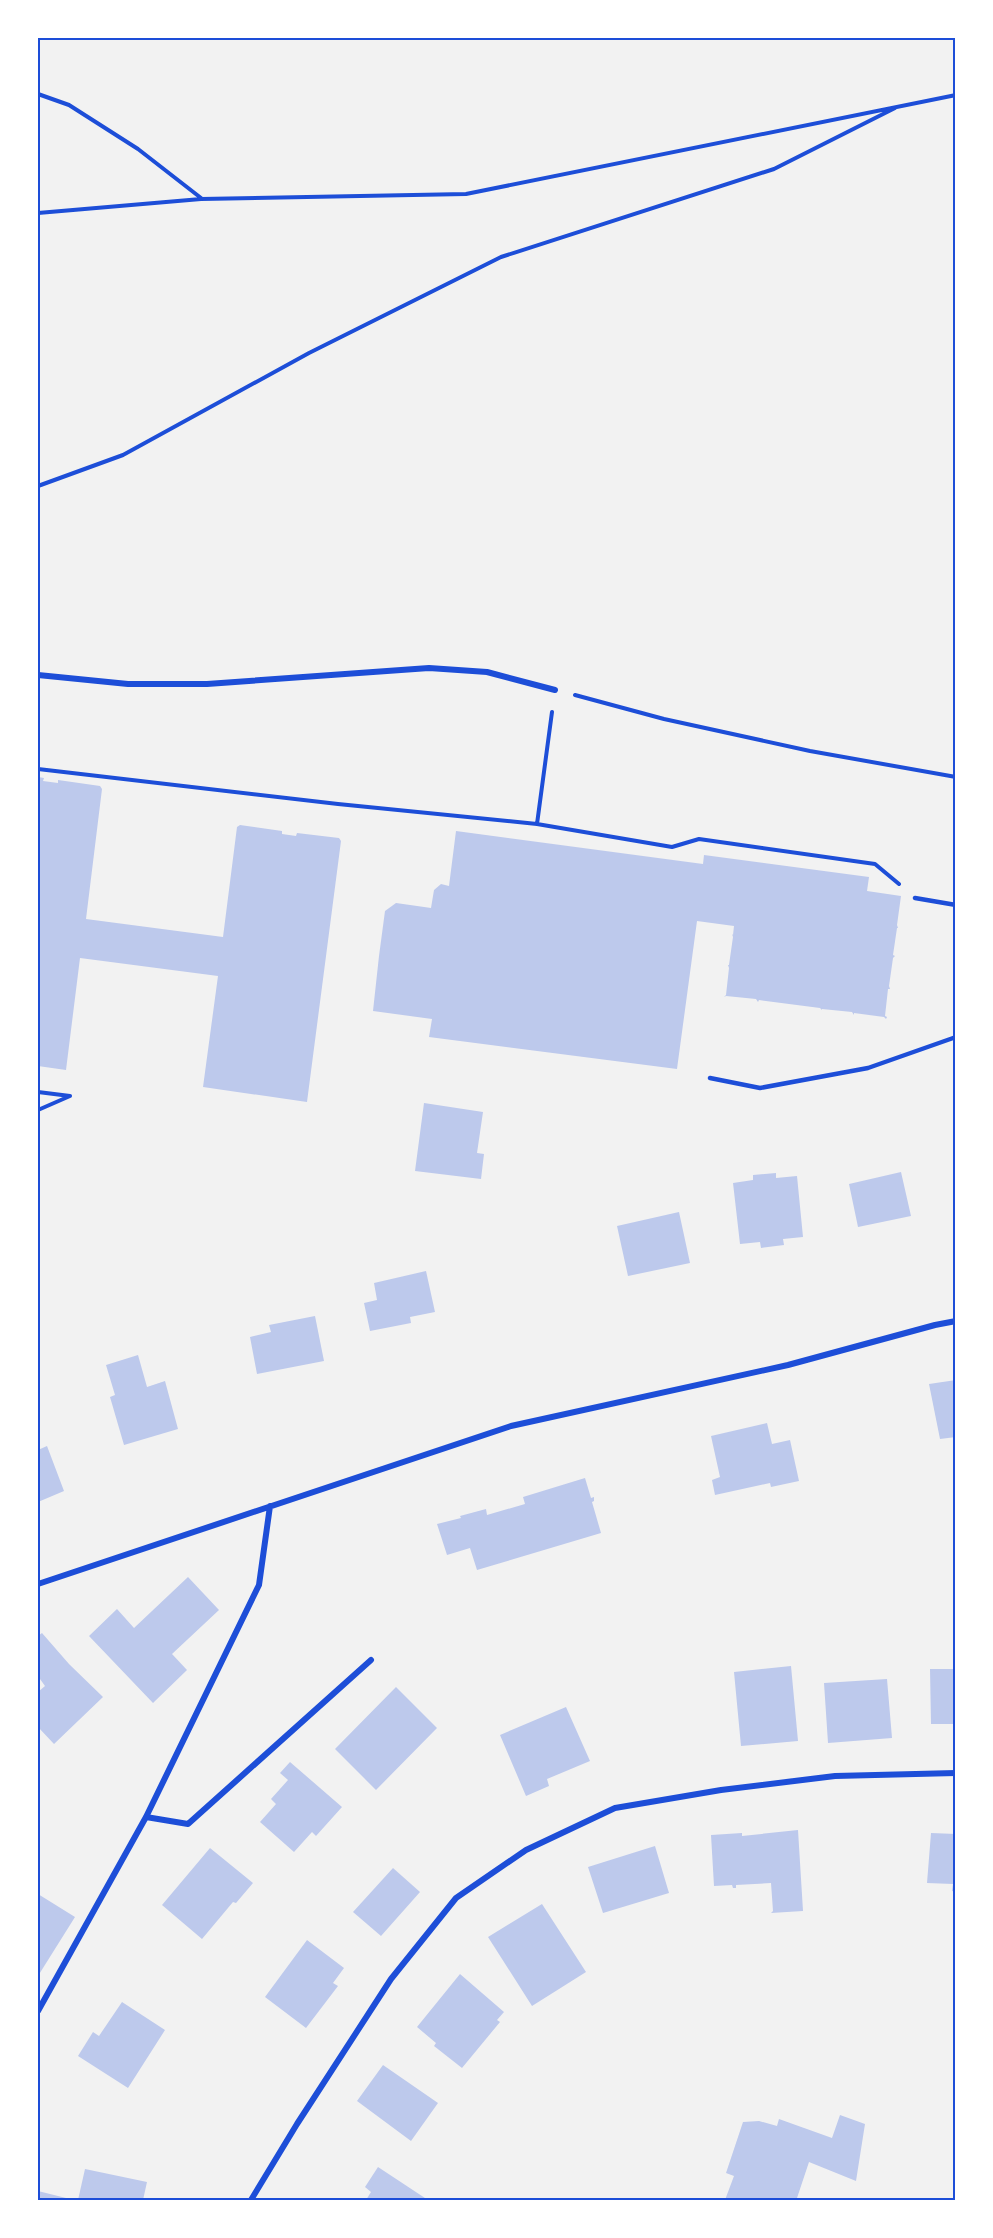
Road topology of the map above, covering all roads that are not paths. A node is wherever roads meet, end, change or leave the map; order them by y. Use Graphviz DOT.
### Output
graph roads {
  1 [pos="38,675"];
  2 [pos="555,690"];
  3 [pos="915,898"];
  4 [pos="956,905"];
  5 [pos="956,1037"];
  6 [pos="711,1078"];
  7 [pos="956,1321"];
  8 [pos="270,1506"];
  9 [pos="38,1584"];
  10 [pos="371,1660"];
  11 [pos="956,1773"];
  12 [pos="146,1817"];
  13 [pos="38,2011"];
  14 [pos="251,2200"];
  1 -- 2 [label="street"];
  3 -- 4 [label="lane"];
  5 -- 6 [label="lane"];
  7 -- 8 [label="street"];
  8 -- 9 [label="street"];
  8 -- 12 [label="street"];
  10 -- 12 [label="street"];
  11 -- 14 [label="street"];
  12 -- 13 [label="street"];
}
